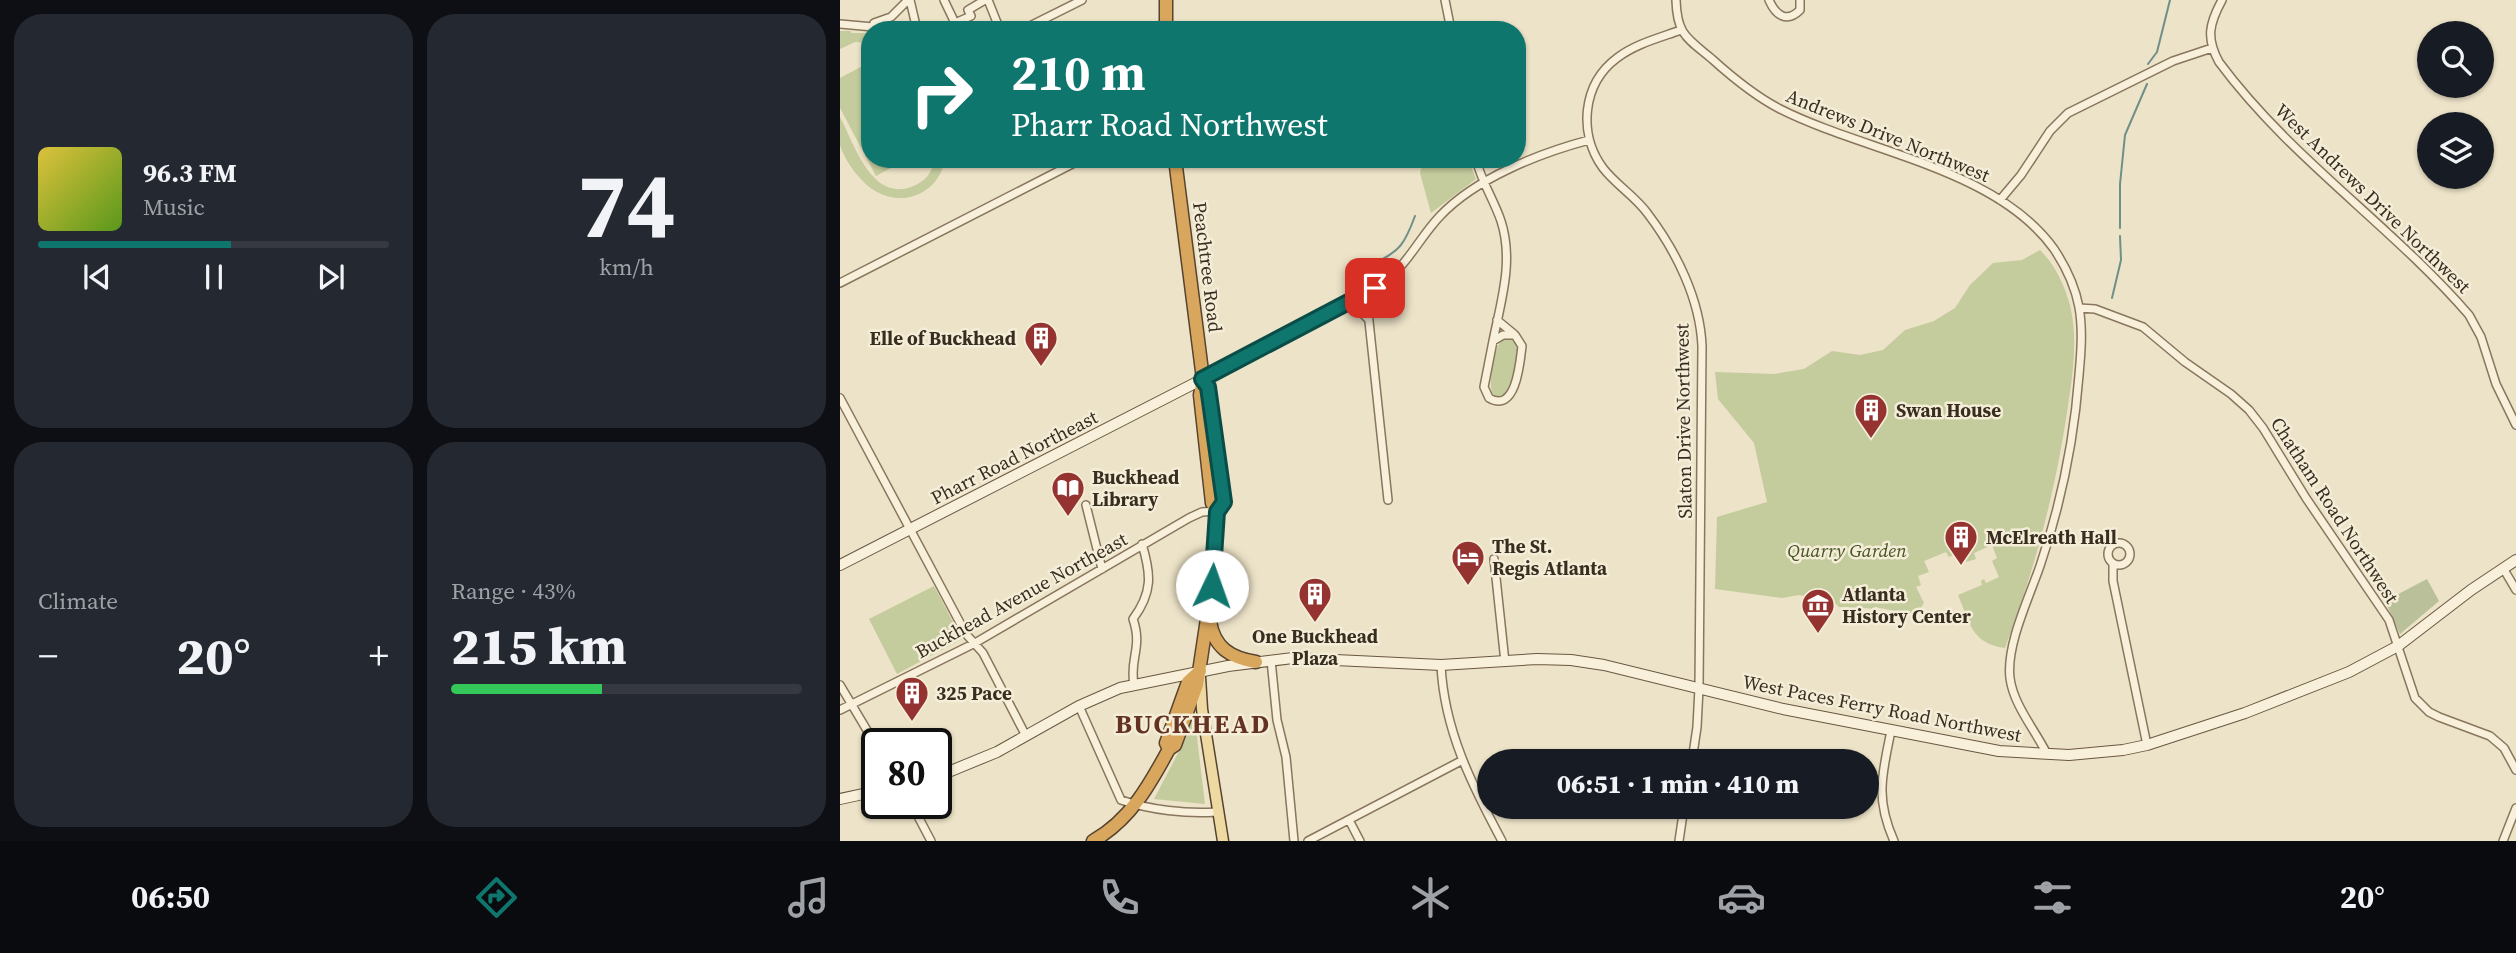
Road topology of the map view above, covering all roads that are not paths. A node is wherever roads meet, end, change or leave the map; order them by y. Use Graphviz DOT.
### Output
graph roads {
  1 [pos="909,0"];
  2 [pos="944,0"];
  3 [pos="986,0"];
  4 [pos="1082,0"];
  5 [pos="1166,0"];
  6 [pos="1445,0"];
  7 [pos="1676,0"];
  8 [pos="1769,0"];
  9 [pos="1800,0"];
  10 [pos="2222,0"];
  11 [pos="881,21"];
  12 [pos="915,21"];
  13 [pos="953,21"];
  14 [pos="959,21"];
  15 [pos="996,21"];
  16 [pos="1040,21"];
  17 [pos="1166,21"];
  18 [pos="1449,21"];
  19 [pos="840,23"];
  20 [pos="861,25"];
  21 [pos="1681,30"];
  22 [pos="2212,48"];
  23 [pos="1589,139"];
  24 [pos="1526,161"];
  25 [pos="1064,168"];
  26 [pos="1176,168"];
  27 [pos="1479,168"];
  28 [pos="1513,168"];
  29 [pos="1485,183"];
  30 [pos="2000,200"];
  31 [pos="840,283"];
  32 [pos="1366,293"];
  33 [pos="1350,301"];
  34 [pos="2079,308"];
  35 [pos="1369,319"];
  36 [pos="1497,320"];
  37 [pos="1515,335"];
  38 [pos="1493,341"];
  39 [pos="1202,379"];
  40 [pos="840,398"];
  41 [pos="2516,425"];
  42 [pos="1388,500"];
  43 [pos="1086,505"];
  44 [pos="1217,512"];
  45 [pos="909,529"];
  46 [pos="1142,544"];
  47 [pos="1494,559"];
  48 [pos="2516,560"];
  49 [pos="2113,564"];
  50 [pos="840,565"];
  51 [pos="2503,568"];
  52 [pos="1102,569"];
  53 [pos="2516,590"];
  54 [pos="1208,614"];
  55 [pos="975,643"];
  56 [pos="2398,646"];
  57 [pos="1271,660"];
  58 [pos="1256,662"];
  59 [pos="1505,662"];
  60 [pos="1441,666"];
  61 [pos="1200,671"];
  62 [pos="1135,684"];
  63 [pos="840,685"];
  64 [pos="1699,688"];
  65 [pos="850,705"];
  66 [pos="1079,706"];
  67 [pos="840,710"];
  68 [pos="865,728"];
  69 [pos="1891,731"];
  70 [pos="1026,736"];
  71 [pos="2147,745"];
  72 [pos="1693,749"];
  73 [pos="2047,754"];
  74 [pos="1461,761"];
  75 [pos="2516,769"];
  76 [pos="952,770"];
  77 [pos="861,794"];
  78 [pos="840,799"];
  79 [pos="1135,805"];
  80 [pos="2516,807"];
  81 [pos="1216,811"];
  82 [pos="919,819"];
  83 [pos="1683,819"];
  84 [pos="1349,820"];
  85 [pos="931,841"];
  86 [pos="1093,841"];
  87 [pos="1223,841"];
  88 [pos="1294,841"];
  89 [pos="1308,841"];
  90 [pos="1360,841"];
  91 [pos="1502,841"];
  92 [pos="1679,841"];
  93 [pos="1894,841"];
  94 [pos="2503,841"];
  1 -- 11 [label="street"];
  1 -- 12 [label="street"];
  2 -- 13 [label="street"];
  3 -- 14 [label="street"];
  3 -- 15 [label="street"];
  4 -- 16 [label="street"];
  5 -- 17 [label="highway"];
  6 -- 18 [label="street"];
  7 -- 21 [label="street"];
  8 -- 9 [label="street"];
  10 -- 22 [label="street"];
  19 -- 20 [label="street"];
  21 -- 23 [label="street, Slaton Drive Northwest"];
  21 -- 30 [label="street, Andrews Drive Northwest"];
  22 -- 30 [label="street"];
  22 -- 41 [label="street, West Andrews Drive Northwest"];
  23 -- 24 [label="street"];
  23 -- 64 [label="street, Slaton Drive Northwest"];
  25 -- 31 [label="street"];
  26 -- 39 [label="highway, Peachtree Road"];
  27 -- 29 [label="street"];
  28 -- 29 [label="street"];
  29 -- 32 [label="street"];
  29 -- 36 [label="street"];
  30 -- 34 [label="street, Andrews Drive Northwest"];
  32 -- 33 [label="street"];
  32 -- 35 [label="street"];
  33 -- 35 [label="street"];
  33 -- 39 [label="street"];
  34 -- 56 [label="street, Chatham Road Northwest"];
  34 -- 73 [label="street, Andrews Drive Northwest"];
  35 -- 42 [label="street"];
  36 -- 37 [label="street"];
  36 -- 38 [label="street"];
  37 -- 38 [label="street"];
  37 -- 38 [label="street"];
  39 -- 44 [label="highway, Peachtree Road"];
  39 -- 45 [label="main road, Pharr Road Northeast"];
  40 -- 45 [label="street"];
  43 -- 52 [label="street"];
  44 -- 46 [label="street, Buckhead Avenue Northeast"];
  44 -- 54 [label="highway, Peachtree Road"];
  45 -- 50 [label="main road, Pharr Road Northeast"];
  45 -- 55 [label="street"];
  46 -- 52 [label="street, Buckhead Avenue Northeast"];
  46 -- 62 [label="street"];
  47 -- 59 [label="street"];
  48 -- 51 [label="main road, West Paces Ferry Road Northwest"];
  49 -- 71 [label="street"];
  51 -- 53 [label="street"];
  51 -- 56 [label="main road, West Paces Ferry Road Northwest"];
  52 -- 55 [label="street, Buckhead Avenue Northeast"];
  54 -- 58 [label="highway"];
  54 -- 61 [label="highway, Peachtree Road"];
  55 -- 65 [label="street, Buckhead Avenue Northeast"];
  55 -- 70 [label="street"];
  56 -- 71 [label="main road, West Paces Ferry Road Northwest"];
  56 -- 75 [label="street, Chatham Road Northwest"];
  57 -- 58 [label="main road, West Paces Ferry Road Northwest"];
  57 -- 60 [label="main road, West Paces Ferry Road Northwest"];
  57 -- 88 [label="street"];
  58 -- 61 [label="main road, West Paces Ferry Road Northwest"];
  59 -- 60 [label="main road, West Paces Ferry Road Northwest"];
  59 -- 64 [label="main road, West Paces Ferry Road Northwest"];
  60 -- 74 [label="street"];
  61 -- 62 [label="main road, West Paces Ferry Road Northwest"];
  61 -- 79 [label="highway"];
  61 -- 81 [label="main road"];
  62 -- 66 [label="main road, West Paces Ferry Road Northwest"];
  63 -- 65 [label="street"];
  64 -- 69 [label="main road, West Paces Ferry Road Northwest"];
  64 -- 72 [label="street, Slaton Drive Northwest"];
  65 -- 67 [label="street, Buckhead Avenue Northeast"];
  65 -- 68 [label="street"];
  66 -- 70 [label="main road, West Paces Ferry Road Northwest"];
  66 -- 79 [label="street"];
  69 -- 73 [label="main road, West Paces Ferry Road Northwest"];
  69 -- 93 [label="street"];
  70 -- 76 [label="main road, West Paces Ferry Road Northwest"];
  71 -- 73 [label="main road, West Paces Ferry Road Northwest"];
  74 -- 84 [label="street"];
  74 -- 91 [label="street"];
  77 -- 78 [label="main road"];
  79 -- 81 [label="street"];
  79 -- 86 [label="highway"];
  80 -- 94 [label="street"];
  81 -- 87 [label="main road"];
  82 -- 85 [label="street"];
  83 -- 92 [label="street"];
  84 -- 89 [label="street"];
  84 -- 90 [label="street"];
}
